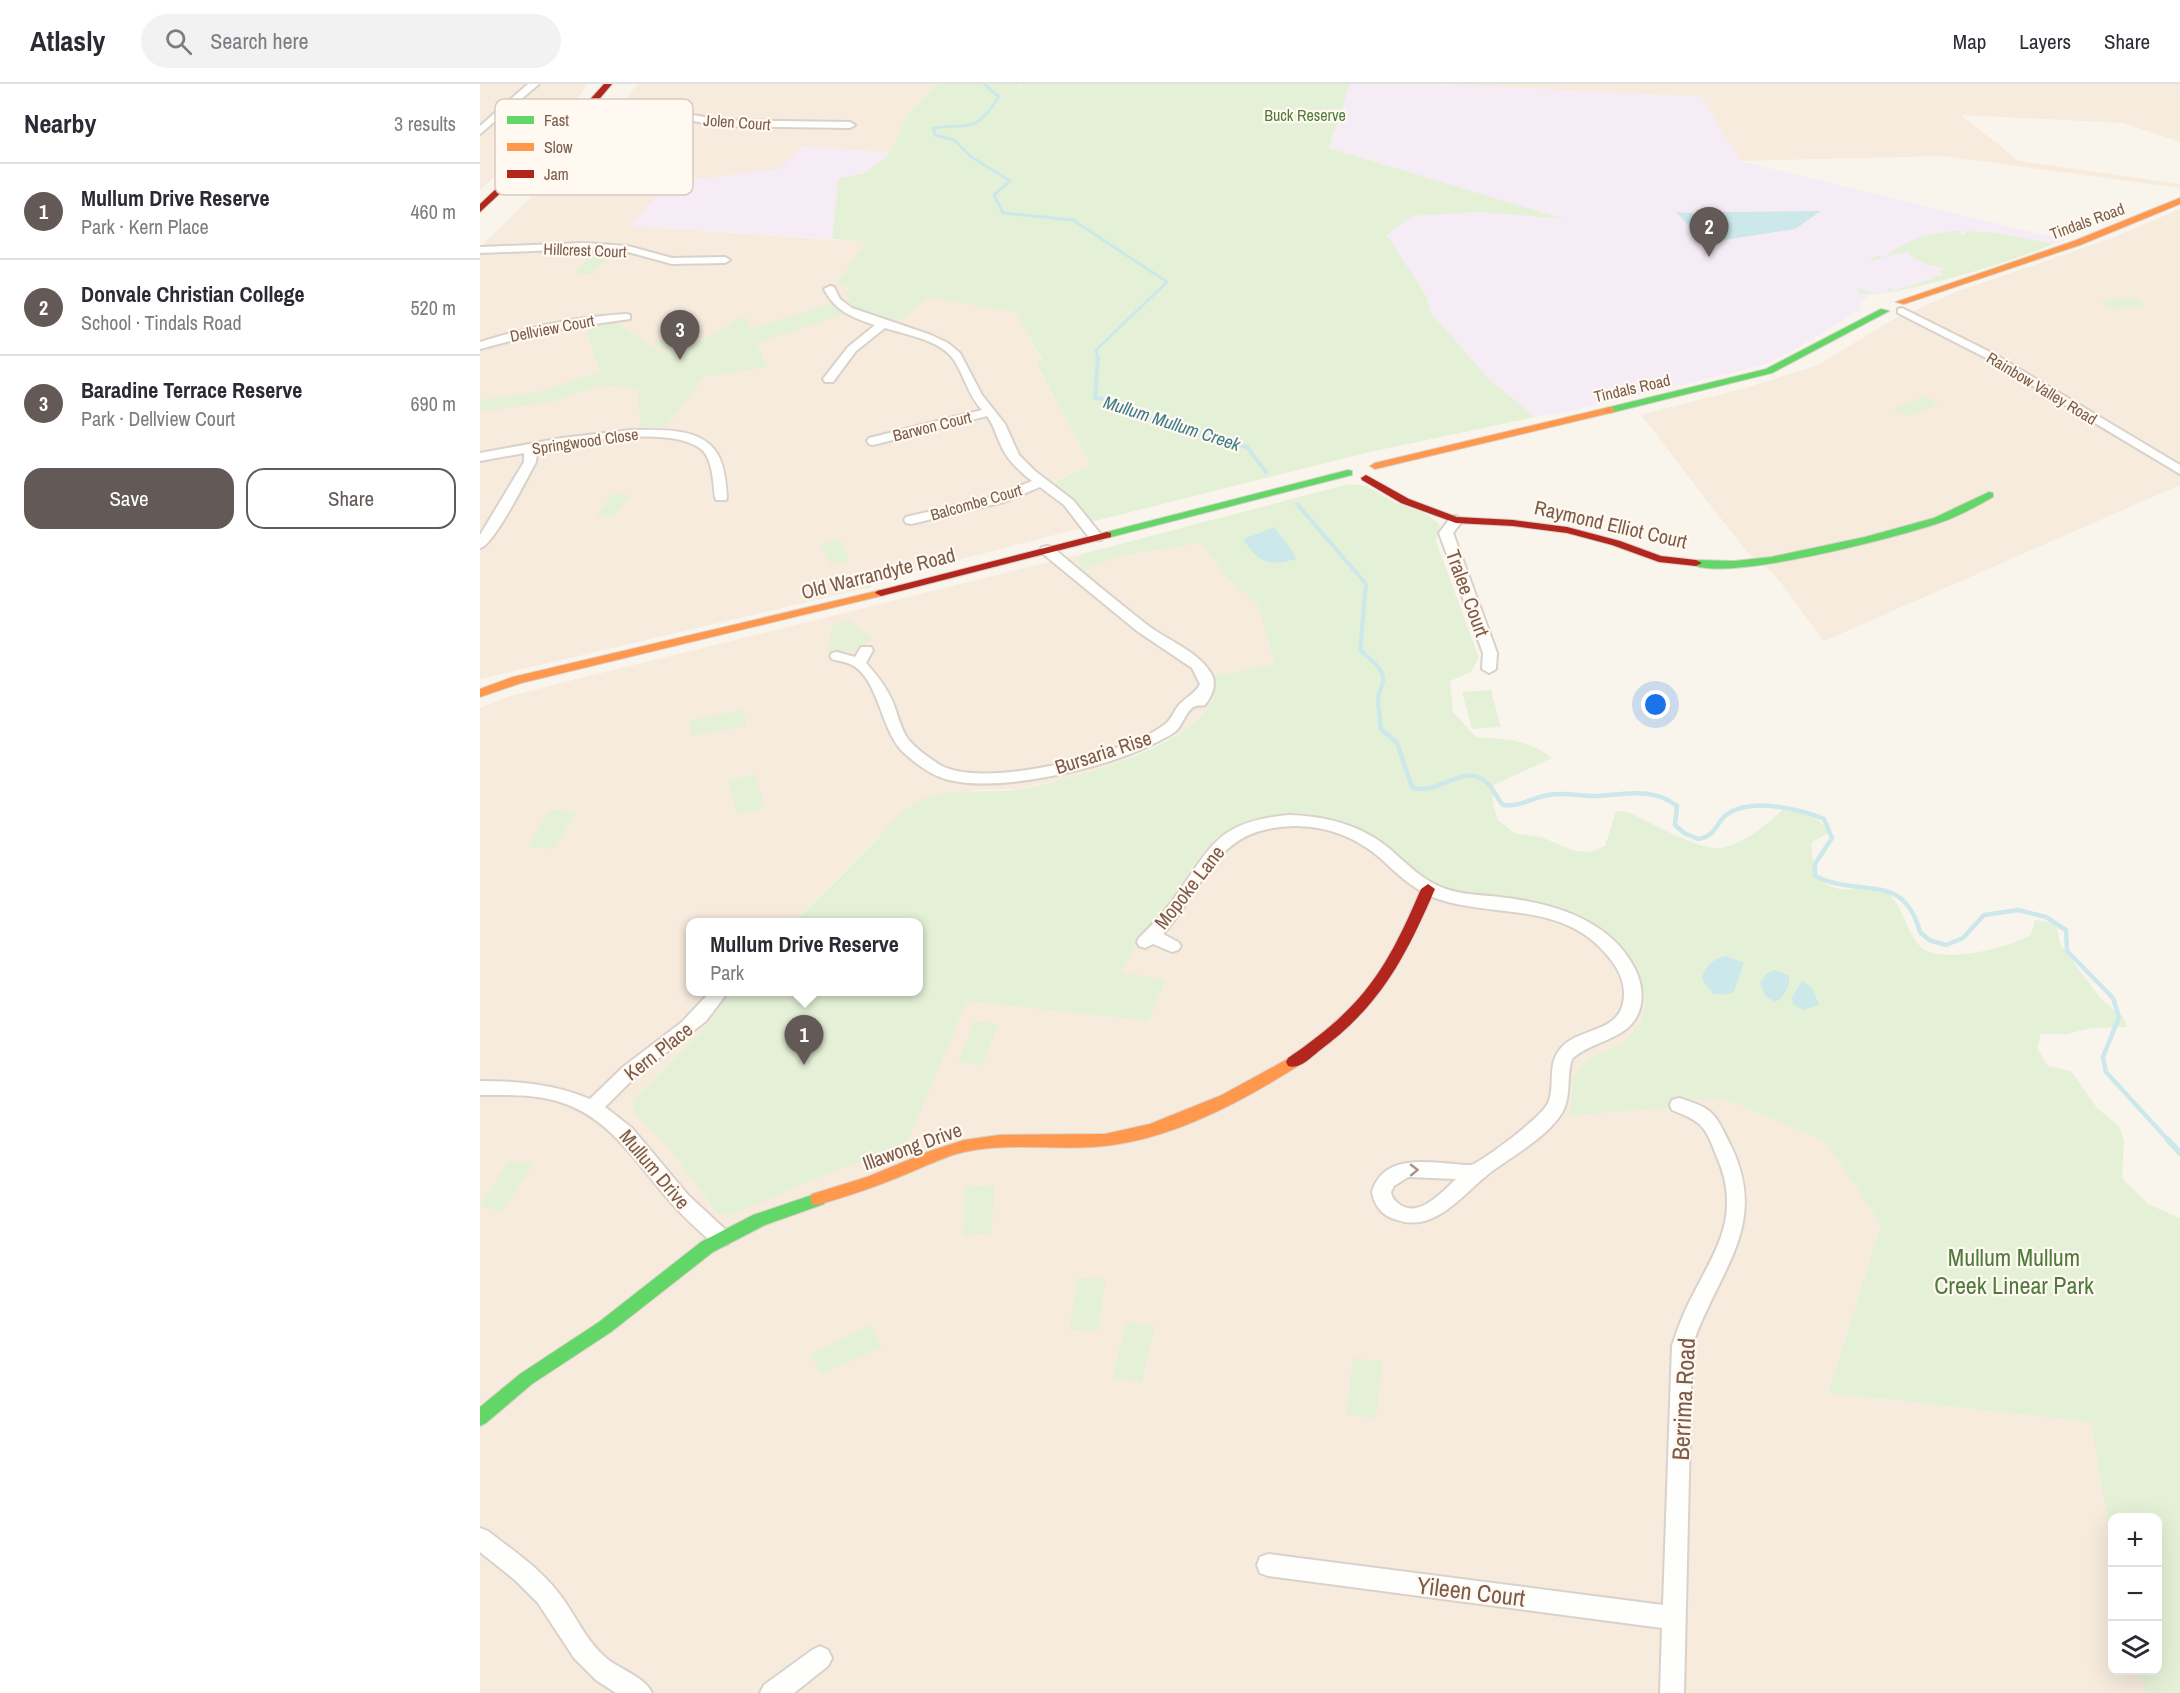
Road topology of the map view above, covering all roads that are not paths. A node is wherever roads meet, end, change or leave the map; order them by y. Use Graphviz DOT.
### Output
graph roads {
  1 [pos="534,84"];
  2 [pos="608,84"];
  3 [pos="515,99"];
  4 [pos="595,99"];
  5 [pos="693,118"];
  6 [pos="485,122"];
  7 [pos="850,125"];
  8 [pos="480,131"];
  9 [pos="495,195"];
  10 [pos="2180,201"];
  11 [pos="480,209"];
  12 [pos="480,250"];
  13 [pos="725,260"];
  14 [pos="830,289"];
  15 [pos="1901,307"];
  16 [pos="626,317"];
  17 [pos="885,324"];
  18 [pos="480,346"];
  19 [pos="829,379"];
  20 [pos="990,412"];
  21 [pos="873,441"];
  22 [pos="531,449"];
  23 [pos="480,457"];
  24 [pos="1366,463"];
  25 [pos="2180,470"];
  26 [pos="1348,473"];
  27 [pos="1366,478"];
  28 [pos="1040,482"];
  29 [pos="1989,495"];
  30 [pos="721,497"];
  31 [pos="911,520"];
  32 [pos="1456,520"];
  33 [pos="1096,537"];
  34 [pos="480,544"];
  35 [pos="1047,550"];
  36 [pos="837,656"];
  37 [pos="1489,669"];
  38 [pos="480,693"];
  39 [pos="1428,889"];
  40 [pos="1172,946"];
  41 [pos="716,996"];
  42 [pos="480,1088"];
  43 [pos="1679,1105"];
  44 [pos="593,1108"];
  45 [pos="1476,1173"];
  46 [pos="721,1238"];
  47 [pos="480,1418"];
  48 [pos="480,1538"];
  49 [pos="1268,1565"];
  50 [pos="1674,1618"];
  51 [pos="820,1658"];
  52 [pos="640,1693"];
  53 [pos="771,1693"];
  54 [pos="1672,1693"];
  1 -- 3 [label="street"];
  2 -- 4 [label="main road"];
  5 -- 7 [label="street, Jolen Court"];
  6 -- 8 [label="street"];
  9 -- 11 [label="main road"];
  10 -- 15 [label="main road, Tindals Road"];
  12 -- 13 [label="street, Hillcrest Court"];
  14 -- 17 [label="street"];
  15 -- 24 [label="main road, Tindals Road"];
  15 -- 25 [label="street, Rainbow Valley Road"];
  16 -- 18 [label="street, Dellview Court"];
  17 -- 19 [label="street"];
  17 -- 20 [label="street"];
  20 -- 21 [label="street, Barwon Court"];
  20 -- 28 [label="street"];
  22 -- 23 [label="street, Springwood Close"];
  22 -- 30 [label="street, Springwood Close"];
  22 -- 34 [label="street"];
  24 -- 26 [label="main road"];
  24 -- 27 [label="main road"];
  26 -- 27 [label="main road, Raymond Elliot Court"];
  26 -- 33 [label="main road, Old Warrandyte Road"];
  27 -- 32 [label="main road, Raymond Elliot Court"];
  28 -- 31 [label="street, Balcombe Court"];
  28 -- 33 [label="street"];
  29 -- 32 [label="main road, Raymond Elliot Court"];
  32 -- 37 [label="street, Tralee Court"];
  33 -- 35 [label="main road, Old Warrandyte Road"];
  35 -- 36 [label="street, Bursaria Rise"];
  35 -- 38 [label="main road, Old Warrandyte Road"];
  39 -- 40 [label="street, Mopoke Lane"];
  39 -- 45 [label="street, Mopoke Lane"];
  39 -- 46 [label="main road, Illawong Drive"];
  41 -- 44 [label="street, Kern Place"];
  42 -- 44 [label="street, Mullum Drive"];
  43 -- 50 [label="street, Berrima Road"];
  44 -- 46 [label="street, Mullum Drive"];
  46 -- 47 [label="main road, Illawong Drive"];
  48 -- 52 [label="street"];
  49 -- 50 [label="street, Yileen Court"];
  50 -- 54 [label="street, Berrima Road"];
  51 -- 53 [label="street"];
}
